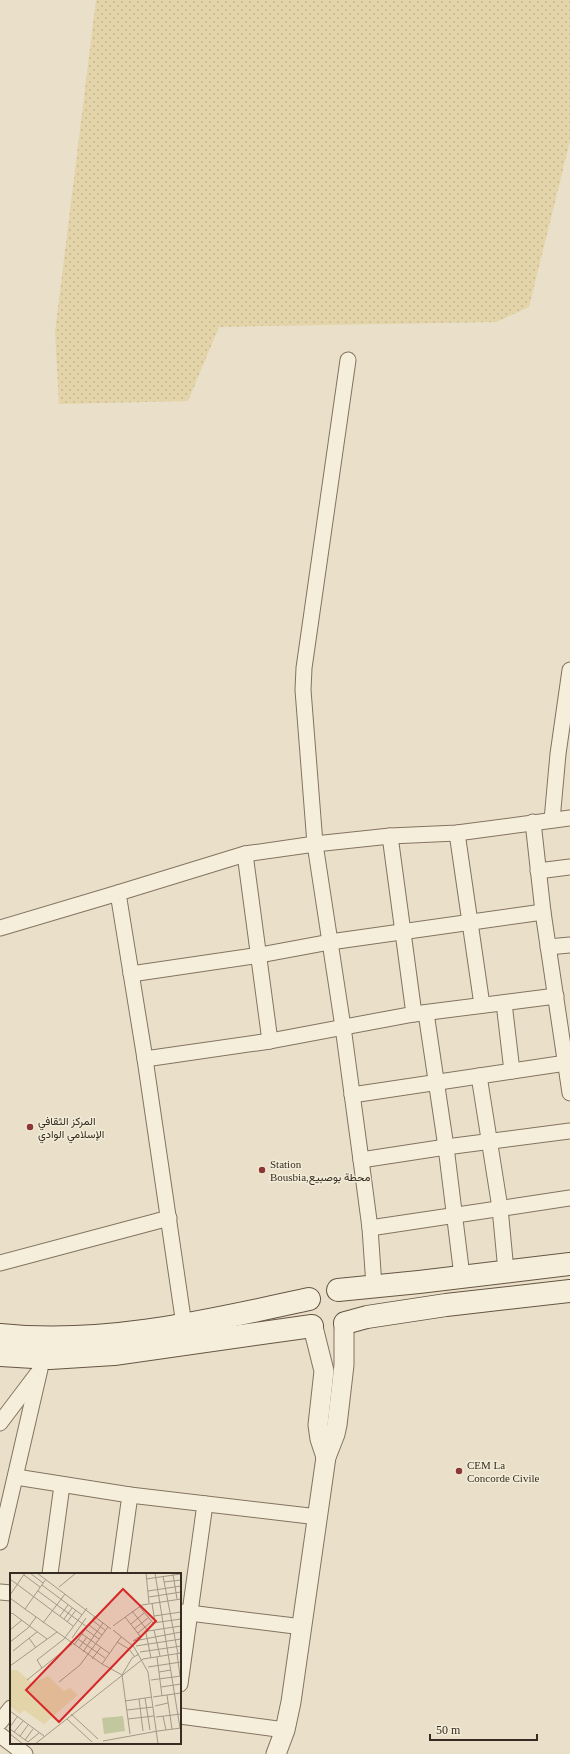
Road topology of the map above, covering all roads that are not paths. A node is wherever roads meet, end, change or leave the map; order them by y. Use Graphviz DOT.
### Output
graph roads {
  1 [pos="348,360"];
  2 [pos="570,670"];
  3 [pos="570,818"];
  4 [pos="552,820"];
  5 [pos="533,822"];
  6 [pos="457,833"];
  7 [pos="390,836"];
  8 [pos="314,844"];
  9 [pos="245,854"];
  10 [pos="570,867"];
  11 [pos="538,871"];
  12 [pos="118,893"];
  13 [pos="542,912"];
  14 [pos="471,921"];
  15 [pos="0,928"];
  16 [pos="402,933"];
  17 [pos="330,942"];
  18 [pos="570,944"];
  19 [pos="548,947"];
  20 [pos="260,955"];
  21 [pos="131,974"];
  22 [pos="556,996"];
  23 [pos="504,1003"];
  24 [pos="482,1005"];
  25 [pos="420,1013"];
  26 [pos="343,1027"];
  27 [pos="270,1041"];
  28 [pos="145,1059"];
  29 [pos="566,1063"];
  30 [pos="512,1071"];
  31 [pos="479,1076"];
  32 [pos="437,1083"];
  33 [pos="570,1093"];
  34 [pos="352,1095"];
  35 [pos="570,1131"];
  36 [pos="489,1142"];
  37 [pos="446,1146"];
  38 [pos="361,1160"];
  39 [pos="570,1198"];
  40 [pos="500,1208"];
  41 [pos="454,1216"];
  42 [pos="169,1218"];
  43 [pos="370,1228"];
  44 [pos="0,1263"];
  45 [pos="570,1264"];
  46 [pos="506,1271"];
  47 [pos="462,1276"];
  48 [pos="374,1286"];
  49 [pos="338,1290"];
  50 [pos="570,1291"];
  51 [pos="309,1299"];
  52 [pos="345,1324"];
  53 [pos="184,1326"];
  54 [pos="312,1326"];
  55 [pos="0,1335"];
  56 [pos="0,1355"];
  57 [pos="45,1363"];
  58 [pos="0,1423"];
  59 [pos="326,1456"];
  60 [pos="16,1477"];
  61 [pos="62,1485"];
  62 [pos="130,1495"];
  63 [pos="206,1504"];
  64 [pos="318,1517"];
  65 [pos="0,1542"];
  66 [pos="50,1573"];
  67 [pos="119,1573"];
  68 [pos="0,1592"];
  69 [pos="10,1593"];
  70 [pos="185,1612"];
  71 [pos="303,1627"];
  72 [pos="181,1670"];
  73 [pos="10,1709"];
  74 [pos="181,1716"];
  75 [pos="0,1722"];
  76 [pos="285,1730"];
  77 [pos="0,1735"];
  78 [pos="10,1743"];
  79 [pos="12,1744"];
  80 [pos="25,1754"];
  81 [pos="276,1754"];
  1 -- 8 [label="street"];
  2 -- 4 [label="street"];
  3 -- 4 [label="street"];
  4 -- 5 [label="street"];
  5 -- 6 [label="street"];
  5 -- 11 [label="street"];
  6 -- 7 [label="street"];
  6 -- 14 [label="street"];
  7 -- 8 [label="street"];
  7 -- 16 [label="street"];
  8 -- 9 [label="street"];
  8 -- 17 [label="street"];
  9 -- 12 [label="street"];
  9 -- 20 [label="street"];
  10 -- 11 [label="street"];
  11 -- 13 [label="street"];
  12 -- 15 [label="street"];
  12 -- 21 [label="street"];
  13 -- 14 [label="street"];
  13 -- 19 [label="street"];
  14 -- 16 [label="street"];
  14 -- 24 [label="street"];
  16 -- 17 [label="street"];
  16 -- 25 [label="street"];
  17 -- 20 [label="street"];
  17 -- 26 [label="street"];
  18 -- 19 [label="street"];
  19 -- 22 [label="street"];
  20 -- 21 [label="street"];
  20 -- 27 [label="street"];
  21 -- 28 [label="street"];
  22 -- 23 [label="street"];
  22 -- 29 [label="street"];
  23 -- 24 [label="street"];
  23 -- 30 [label="street"];
  24 -- 25 [label="street"];
  25 -- 26 [label="street"];
  25 -- 32 [label="street"];
  26 -- 27 [label="street"];
  26 -- 34 [label="street"];
  27 -- 28 [label="street"];
  28 -- 42 [label="street"];
  29 -- 30 [label="street"];
  29 -- 33 [label="street"];
  30 -- 31 [label="street"];
  31 -- 32 [label="street"];
  31 -- 36 [label="street"];
  32 -- 34 [label="street"];
  32 -- 37 [label="street"];
  34 -- 38 [label="street"];
  35 -- 36 [label="street"];
  36 -- 37 [label="street"];
  36 -- 40 [label="street"];
  37 -- 38 [label="street"];
  37 -- 41 [label="street"];
  38 -- 43 [label="street"];
  39 -- 40 [label="street"];
  40 -- 41 [label="street"];
  40 -- 46 [label="street"];
  41 -- 43 [label="street"];
  41 -- 47 [label="street"];
  42 -- 44 [label="street"];
  42 -- 53 [label="street"];
  43 -- 48 [label="street"];
  45 -- 46 [label="main road"];
  46 -- 47 [label="main road"];
  47 -- 48 [label="main road"];
  48 -- 49 [label="main road"];
  49 -- 51 [label="main road"];
  49 -- 52 [label="main road"];
  50 -- 52 [label="main road"];
  51 -- 53 [label="main road"];
  51 -- 54 [label="main road"];
  52 -- 54 [label="main road"];
  52 -- 59 [label="street"];
  53 -- 55 [label="main road"];
  54 -- 57 [label="main road"];
  54 -- 59 [label="street"];
  56 -- 57 [label="main road"];
  57 -- 58 [label="street"];
  57 -- 60 [label="street"];
  59 -- 64 [label="street"];
  60 -- 61 [label="street"];
  60 -- 65 [label="street"];
  61 -- 62 [label="street"];
  61 -- 66 [label="street"];
  62 -- 63 [label="street"];
  62 -- 67 [label="street"];
  63 -- 64 [label="street"];
  63 -- 70 [label="street"];
  64 -- 71 [label="street"];
  68 -- 69 [label="street"];
  70 -- 71 [label="street"];
  70 -- 72 [label="street"];
  71 -- 76 [label="street"];
  73 -- 75 [label="street"];
  74 -- 76 [label="street"];
  76 -- 81 [label="street"];
  77 -- 78 [label="street"];
  79 -- 80 [label="street"];
}
